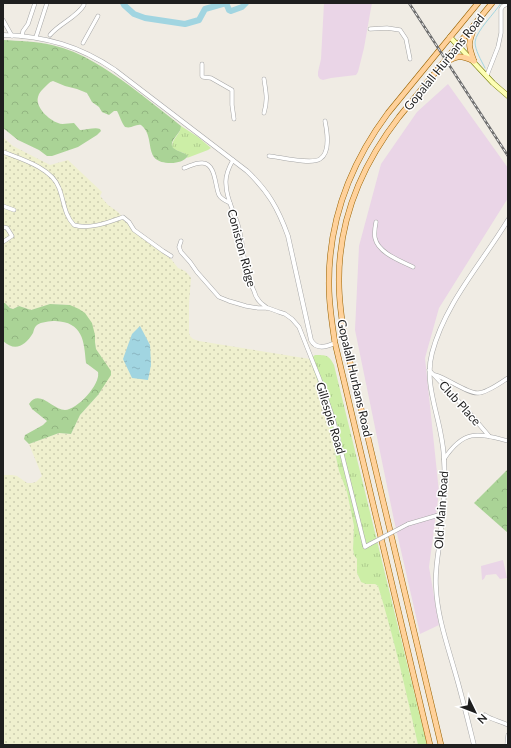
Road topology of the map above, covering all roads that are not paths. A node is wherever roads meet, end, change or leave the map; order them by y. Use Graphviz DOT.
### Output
graph roads {
  1 [pos="35,3"];
  2 [pos="47,3"];
  3 [pos="478,3"];
  4 [pos="492,3"];
  5 [pos="508,4"];
  6 [pos="84,5"];
  7 [pos="98,16"];
  8 [pos="3,20"];
  9 [pos="475,24"];
  10 [pos="370,29"];
  11 [pos="3,35"];
  12 [pos="50,35"];
  13 [pos="12,36"];
  14 [pos="22,36"];
  15 [pos="36,37"];
  16 [pos="450,37"];
  17 [pos="83,43"];
  18 [pos="458,44"];
  19 [pos="410,59"];
  20 [pos="474,61"];
  21 [pos="202,64"];
  22 [pos="442,64"];
  23 [pos="486,75"];
  24 [pos="264,79"];
  25 [pos="508,96"];
  26 [pos="264,113"];
  27 [pos="234,119"];
  28 [pos="325,121"];
  29 [pos="3,152"];
  30 [pos="269,156"];
  31 [pos="233,160"];
  32 [pos="184,168"];
  33 [pos="230,203"];
  34 [pos="3,206"];
  35 [pos="14,210"];
  36 [pos="508,220"];
  37 [pos="376,222"];
  38 [pos="3,227"];
  39 [pos="181,241"];
  40 [pos="3,242"];
  41 [pos="171,256"];
  42 [pos="413,267"];
  43 [pos="260,302"];
  44 [pos="258,308"];
  45 [pos="268,308"];
  46 [pos="343,327"];
  47 [pos="335,343"];
  48 [pos="347,347"];
  49 [pos="429,370"];
  50 [pos="434,374"];
  51 [pos="508,378"];
  52 [pos="489,436"];
  53 [pos="508,441"];
  54 [pos="444,459"];
  55 [pos="442,514"];
  56 [pos="485,715"];
  57 [pos="508,725"];
  58 [pos="508,735"];
  59 [pos="430,745"];
  60 [pos="441,745"];
  61 [pos="474,745"];
  62 [pos="507,745"];
  1 -- 14 [label="street"];
  2 -- 15 [label="street"];
  3 -- 16 [label="main road, Gopalall Hurbans Road"];
  4 -- 9 [label="main road, Gopalall Hurbans Road"];
  5 -- 23 [label="street"];
  6 -- 12 [label="street"];
  7 -- 17 [label="street"];
  8 -- 13 [label="street"];
  9 -- 18 [label="main road, Gopalall Hurbans Road"];
  9 -- 20 [label="main road"];
  10 -- 19 [label="street"];
  11 -- 13 [label="street"];
  13 -- 14 [label="street"];
  14 -- 31 [label="street"];
  16 -- 18 [label="main road"];
  16 -- 47 [label="main road, Gopalall Hurbans Road"];
  18 -- 20 [label="main road"];
  18 -- 22 [label="main road, Gopalall Hurbans Road"];
  20 -- 22 [label="main road"];
  20 -- 23 [label="main road"];
  21 -- 27 [label="street"];
  22 -- 46 [label="main road, Gopalall Hurbans Road"];
  23 -- 25 [label="main road"];
  24 -- 26 [label="street"];
  28 -- 30 [label="street"];
  29 -- 41 [label="street"];
  31 -- 33 [label="street, Coniston Ridge"];
  31 -- 47 [label="street"];
  32 -- 33 [label="street"];
  33 -- 43 [label="street, Coniston Ridge"];
  34 -- 35 [label="street"];
  36 -- 49 [label="street, Old Main Road"];
  37 -- 42 [label="street"];
  38 -- 40 [label="street"];
  39 -- 44 [label="street"];
  43 -- 44 [label="street"];
  43 -- 45 [label="street, Coniston Ridge"];
  44 -- 45 [label="street"];
  45 -- 55 [label="street, Gillespie Road, bridge"];
  46 -- 47 [label="main road"];
  46 -- 48 [label="main road, Gopalall Hurbans Road"];
  47 -- 48 [label="main road"];
  47 -- 59 [label="main road, Gopalall Hurbans Road"];
  48 -- 60 [label="main road, Gopalall Hurbans Road"];
  49 -- 50 [label="street, Club Place"];
  49 -- 54 [label="street, Old Main Road"];
  50 -- 51 [label="street"];
  50 -- 52 [label="street, Club Place"];
  52 -- 53 [label="street"];
  52 -- 54 [label="street"];
  54 -- 55 [label="street, Old Main Road"];
  55 -- 61 [label="street, Old Main Road"];
  56 -- 57 [label="street"];
  58 -- 62 [label="street"];
}
